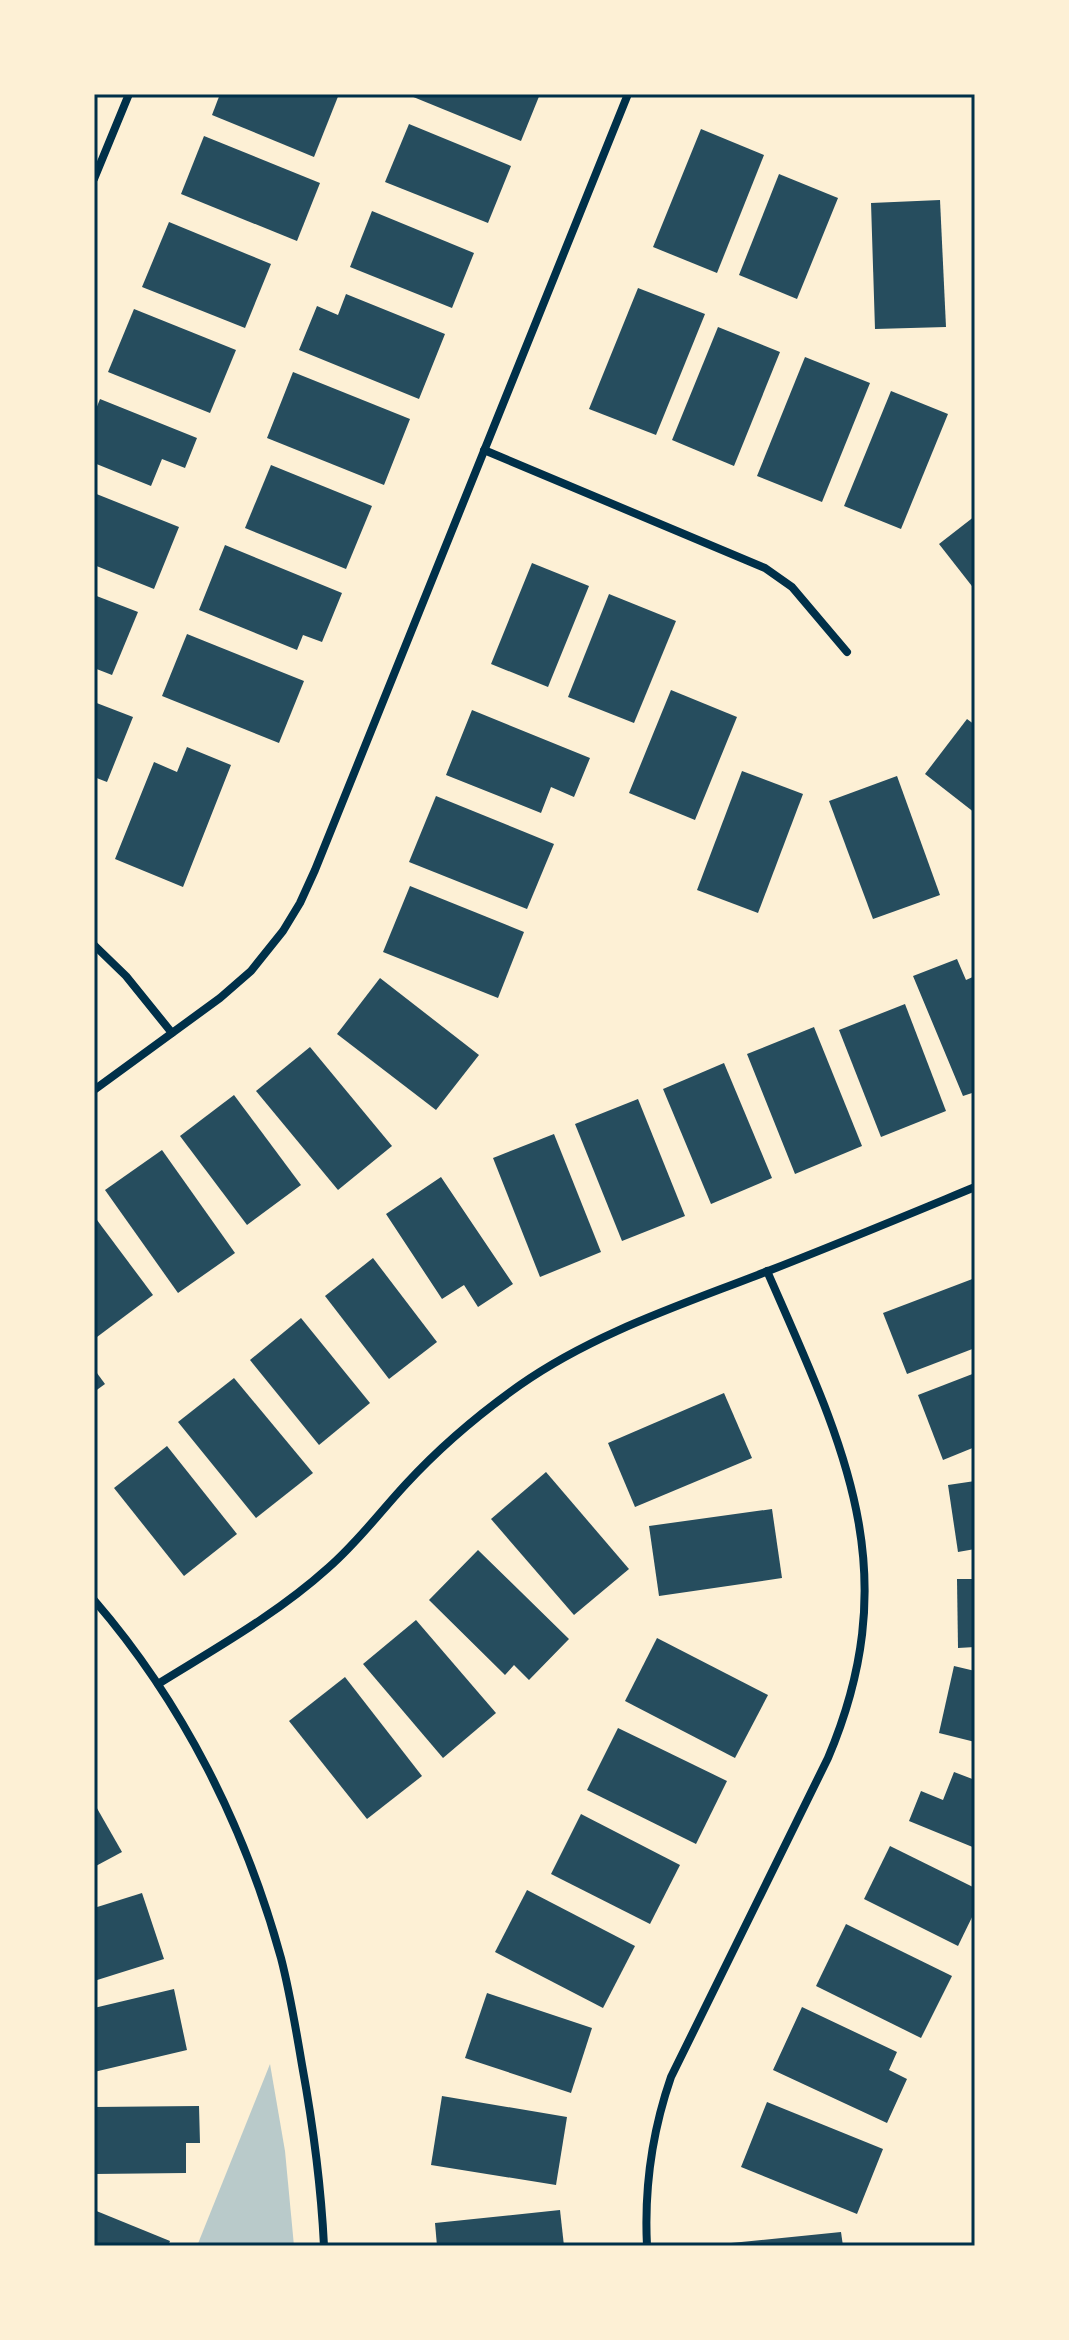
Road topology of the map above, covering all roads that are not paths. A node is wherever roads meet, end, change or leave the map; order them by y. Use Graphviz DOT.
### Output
graph roads {
  1 [pos="129,94"];
  2 [pos="628,94"];
  3 [pos="94,179"];
  4 [pos="484,450"];
  5 [pos="847,652"];
  6 [pos="94,945"];
  7 [pos="172,1033"];
  8 [pos="94,1090"];
  9 [pos="975,1187"];
  10 [pos="767,1271"];
  11 [pos="94,1600"];
  12 [pos="158,1684"];
  13 [pos="324,2246"];
  14 [pos="647,2246"];
  1 -- 3 [label="street"];
  2 -- 4 [label="street"];
  4 -- 5 [label="street"];
  4 -- 7 [label="street"];
  6 -- 7 [label="street"];
  7 -- 8 [label="street"];
  9 -- 10 [label="street"];
  10 -- 12 [label="street"];
  10 -- 14 [label="street"];
  11 -- 12 [label="street"];
  12 -- 13 [label="street"];
}
